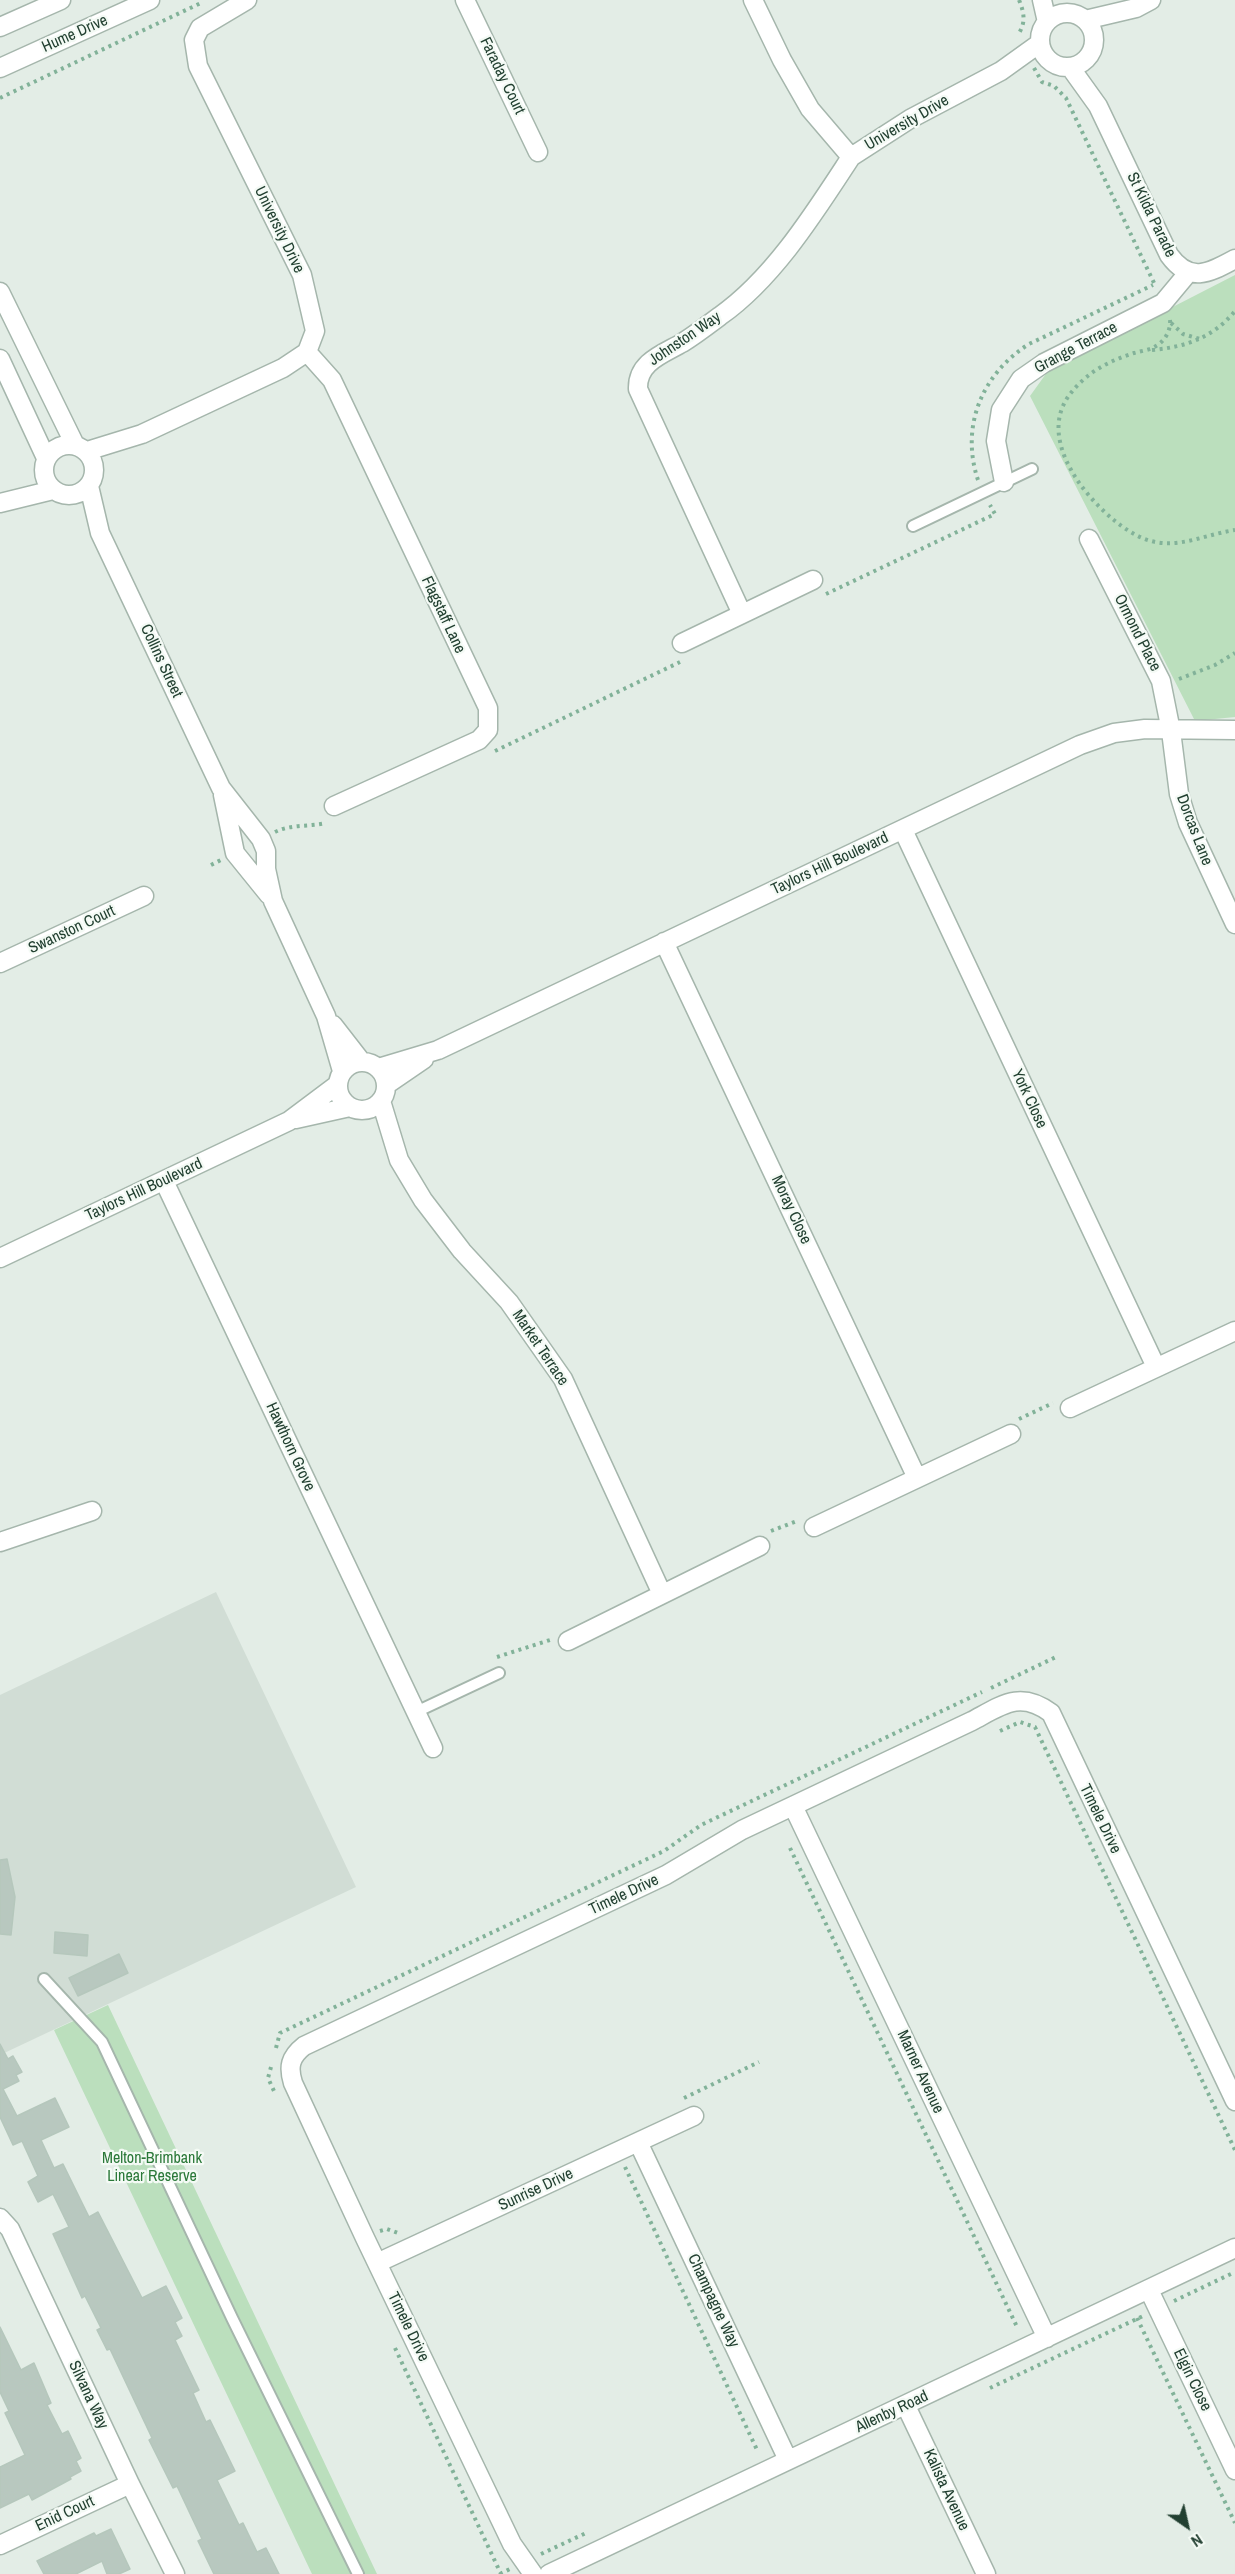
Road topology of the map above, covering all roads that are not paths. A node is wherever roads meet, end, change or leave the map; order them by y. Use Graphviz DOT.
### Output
graph roads {
  1 [pos="61,0"];
  2 [pos="150,0"];
  3 [pos="247,0"];
  4 [pos="465,0"];
  5 [pos="753,0"];
  6 [pos="1042,0"];
  7 [pos="1144,4"];
  8 [pos="1061,7"];
  9 [pos="1086,20"];
  10 [pos="1047,22"];
  11 [pos="0,27"];
  12 [pos="1095,40"];
  13 [pos="1037,55"];
  14 [pos="1087,59"];
  15 [pos="0,68"];
  16 [pos="1070,68"];
  17 [pos="1098,106"];
  18 [pos="538,152"];
  19 [pos="851,157"];
  20 [pos="1235,259"];
  21 [pos="1188,273"];
  22 [pos="0,292"];
  23 [pos="307,352"];
  24 [pos="0,358"];
  25 [pos="142,434"];
  26 [pos="81,448"];
  27 [pos="45,465"];
  28 [pos="1032,469"];
  29 [pos="92,477"];
  30 [pos="1004,482"];
  31 [pos="61,492"];
  32 [pos="1,502"];
  33 [pos="913,526"];
  34 [pos="100,533"];
  35 [pos="1089,539"];
  36 [pos="813,580"];
  37 [pos="742,614"];
  38 [pos="682,643"];
  39 [pos="1235,730"];
  40 [pos="1172,731"];
  41 [pos="221,788"];
  42 [pos="334,806"];
  43 [pos="903,830"];
  44 [pos="144,896"];
  45 [pos="273,901"];
  46 [pos="1235,924"];
  47 [pos="664,942"];
  48 [pos="0,963"];
  49 [pos="326,1016"];
  50 [pos="438,1050"];
  51 [pos="370,1065"];
  52 [pos="340,1078"];
  53 [pos="383,1093"];
  54 [pos="357,1109"];
  55 [pos="289,1121"];
  56 [pos="397,1156"];
  57 [pos="164,1181"];
  58 [pos="0,1258"];
  59 [pos="1235,1330"];
  60 [pos="1156,1367"];
  61 [pos="1070,1408"];
  62 [pos="1013,1428"];
  63 [pos="917,1478"];
  64 [pos="92,1511"];
  65 [pos="814,1527"];
  66 [pos="0,1542"];
  67 [pos="760,1546"];
  68 [pos="662,1594"];
  69 [pos="568,1641"];
  70 [pos="499,1673"];
  71 [pos="416,1712"];
  72 [pos="433,1748"];
  73 [pos="793,1806"];
  74 [pos="44,1979"];
  75 [pos="1235,2101"];
  76 [pos="694,2116"];
  77 [pos="638,2142"];
  78 [pos="0,2218"];
  79 [pos="1235,2248"];
  80 [pos="377,2263"];
  81 [pos="1149,2290"];
  82 [pos="1047,2338"];
  83 [pos="906,2406"];
  84 [pos="788,2460"];
  85 [pos="1235,2470"];
  86 [pos="130,2484"];
  87 [pos="512,2544"];
  88 [pos="0,2545"];
  89 [pos="175,2574"];
  90 [pos="358,2574"];
  91 [pos="519,2574"];
  92 [pos="533,2574"];
  93 [pos="549,2574"];
  94 [pos="986,2574"];
  1 -- 11 [label="street"];
  2 -- 15 [label="street, Hume Drive"];
  3 -- 23 [label="street, University Drive"];
  4 -- 18 [label="street, Faraday Court"];
  5 -- 19 [label="street, University Drive"];
  6 -- 10 [label="street"];
  7 -- 9 [label="street"];
  7 -- 12 [label="street"];
  8 -- 9 [label="street"];
  8 -- 10 [label="street"];
  9 -- 12 [label="street"];
  10 -- 13 [label="street"];
  12 -- 14 [label="street"];
  13 -- 16 [label="street"];
  13 -- 19 [label="street, University Drive"];
  14 -- 16 [label="street"];
  14 -- 17 [label="street, St Kilda Parade"];
  16 -- 17 [label="street, St Kilda Parade"];
  17 -- 21 [label="street, St Kilda Parade"];
  19 -- 37 [label="street, Johnston Way"];
  20 -- 21 [label="street, St Kilda Parade"];
  21 -- 30 [label="street, Grange Terrace"];
  22 -- 26 [label="street"];
  23 -- 25 [label="street"];
  23 -- 42 [label="street, Flagstaff Lane"];
  24 -- 27 [label="street"];
  25 -- 26 [label="street"];
  25 -- 29 [label="street"];
  26 -- 27 [label="street"];
  26 -- 29 [label="street"];
  27 -- 31 [label="street"];
  27 -- 32 [label="street"];
  28 -- 30 [label="lane"];
  29 -- 31 [label="street"];
  29 -- 34 [label="street, Collins Street"];
  30 -- 33 [label="lane"];
  31 -- 32 [label="street"];
  31 -- 34 [label="street, Collins Street"];
  34 -- 41 [label="street, Collins Street"];
  35 -- 40 [label="street, Ormond Place"];
  36 -- 37 [label="street"];
  37 -- 38 [label="street"];
  39 -- 40 [label="street, Taylors Hill Boulevard"];
  40 -- 43 [label="street, Taylors Hill Boulevard"];
  40 -- 46 [label="street, Dorcas Lane"];
  41 -- 45 [label="street, Collins Street"];
  41 -- 45 [label="street, Collins Street"];
  43 -- 47 [label="street, Taylors Hill Boulevard"];
  43 -- 60 [label="street, York Close"];
  44 -- 48 [label="street, Swanston Court"];
  45 -- 49 [label="street, Collins Street"];
  47 -- 50 [label="street, Taylors Hill Boulevard"];
  47 -- 63 [label="street, Moray Close"];
  49 -- 51 [label="street, Collins Street"];
  49 -- 52 [label="street, Collins Street"];
  50 -- 51 [label="street, Taylors Hill Boulevard"];
  50 -- 53 [label="street, Taylors Hill Boulevard"];
  51 -- 52 [label="street"];
  51 -- 53 [label="street"];
  52 -- 54 [label="street"];
  52 -- 55 [label="street, Taylors Hill Boulevard"];
  53 -- 54 [label="street"];
  53 -- 56 [label="street, Market Terrace"];
  54 -- 55 [label="street, Taylors Hill Boulevard"];
  54 -- 56 [label="street, Market Terrace"];
  55 -- 57 [label="street, Taylors Hill Boulevard"];
  56 -- 68 [label="street, Market Terrace"];
  57 -- 58 [label="street, Taylors Hill Boulevard"];
  57 -- 71 [label="street, Hawthorn Grove"];
  59 -- 60 [label="street"];
  60 -- 61 [label="street"];
  62 -- 63 [label="street"];
  63 -- 65 [label="street"];
  64 -- 66 [label="street"];
  67 -- 68 [label="street"];
  68 -- 69 [label="street"];
  70 -- 71 [label="lane"];
  71 -- 72 [label="street, Hawthorn Grove"];
  73 -- 75 [label="street, Timele Drive"];
  73 -- 80 [label="street, Timele Drive"];
  73 -- 82 [label="street, Marner Avenue"];
  74 -- 90 [label="lane"];
  76 -- 77 [label="street, Sunrise Drive"];
  77 -- 80 [label="street, Sunrise Drive"];
  77 -- 84 [label="street, Champagne Way"];
  78 -- 86 [label="street, Silvana Way"];
  79 -- 81 [label="street, Allenby Road"];
  80 -- 87 [label="street, Timele Drive"];
  81 -- 82 [label="street, Allenby Road"];
  81 -- 85 [label="street, Elgin Close"];
  82 -- 83 [label="street, Allenby Road"];
  83 -- 84 [label="street, Allenby Road"];
  83 -- 94 [label="street, Kalista Avenue"];
  84 -- 93 [label="street, Allenby Road"];
  86 -- 88 [label="street, Enid Court"];
  86 -- 89 [label="street, Silvana Way"];
  87 -- 91 [label="street, Timele Drive"];
  87 -- 92 [label="street, Timele Drive"];
}
